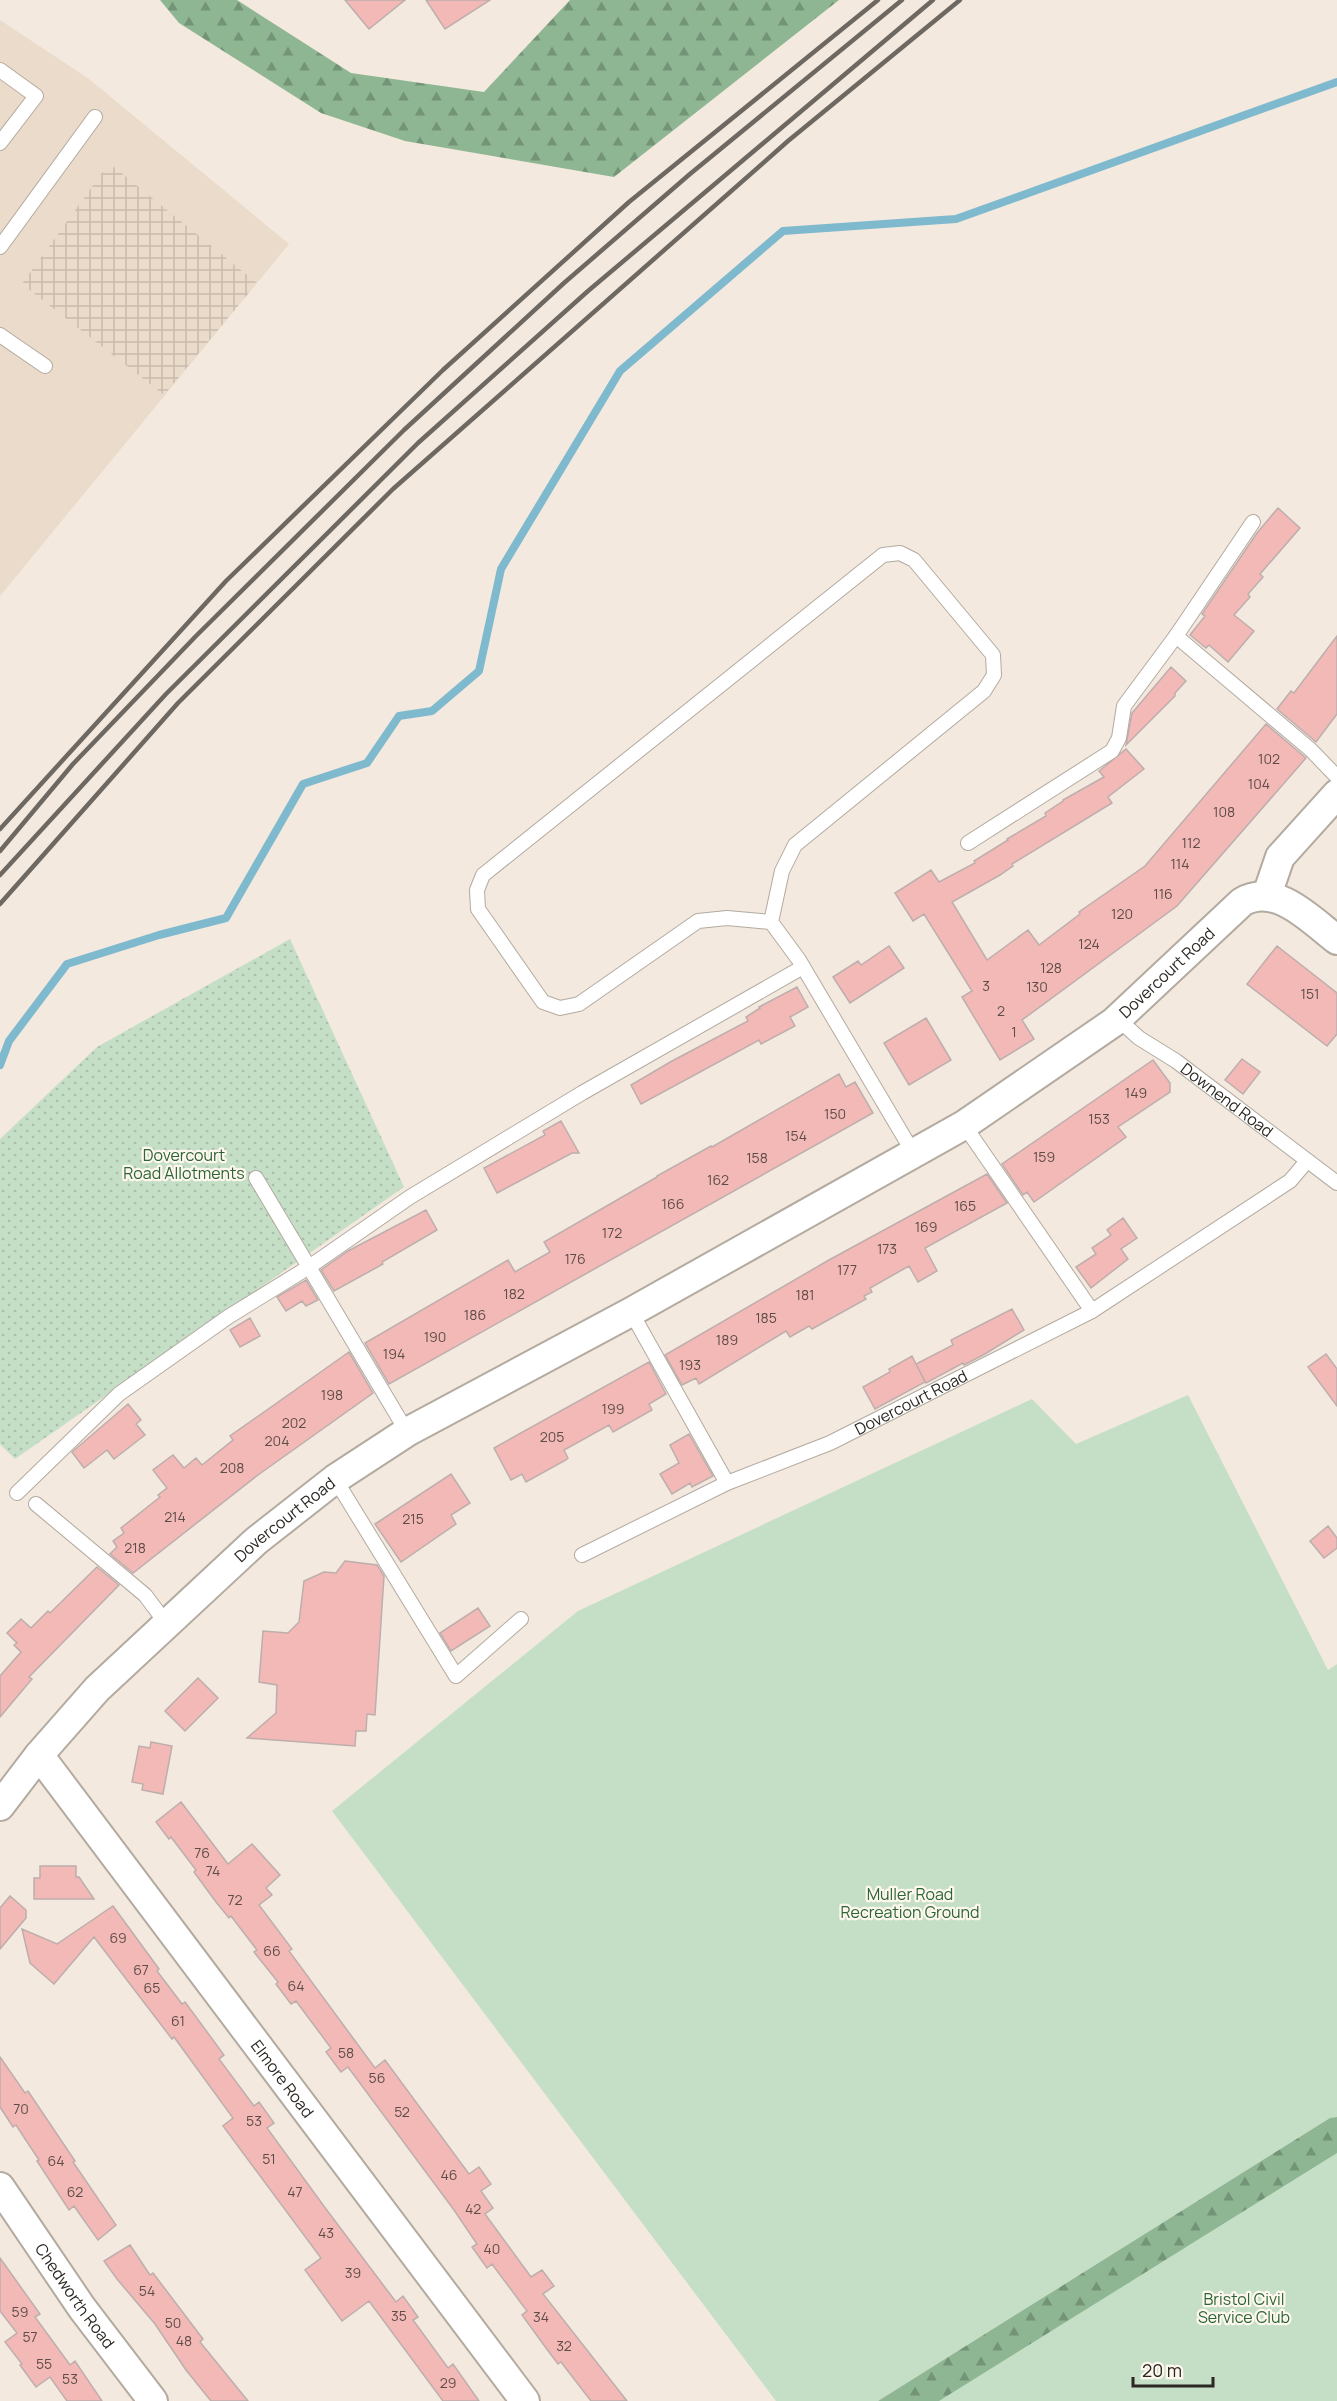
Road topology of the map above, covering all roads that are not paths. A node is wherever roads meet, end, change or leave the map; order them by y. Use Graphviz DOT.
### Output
graph roads {
  1 [pos="0,70"];
  2 [pos="95,117"];
  3 [pos="0,143"];
  4 [pos="0,247"];
  5 [pos="0,335"];
  6 [pos="45,366"];
  7 [pos="1253,522"];
  8 [pos="1176,636"];
  9 [pos="1337,777"];
  10 [pos="1337,794"];
  11 [pos="968,843"];
  12 [pos="1267,895"];
  13 [pos="771,922"];
  14 [pos="1337,940"];
  15 [pos="803,967"];
  16 [pos="1118,1019"];
  17 [pos="964,1125"];
  18 [pos="914,1154"];
  19 [pos="1307,1161"];
  20 [pos="256,1178"];
  21 [pos="1337,1183"];
  22 [pos="309,1267"];
  23 [pos="1092,1311"];
  24 [pos="631,1312"];
  25 [pos="407,1432"];
  26 [pos="335,1479"];
  27 [pos="727,1483"];
  28 [pos="17,1493"];
  29 [pos="36,1504"];
  30 [pos="582,1555"];
  31 [pos="521,1619"];
  32 [pos="166,1623"];
  33 [pos="39,1755"];
  34 [pos="0,1806"];
  35 [pos="0,2187"];
  36 [pos="153,2401"];
  37 [pos="525,2401"];
  1 -- 3 [label="lane"];
  2 -- 4 [label="lane"];
  5 -- 6 [label="lane"];
  7 -- 8 [label="lane"];
  8 -- 9 [label="lane"];
  8 -- 11 [label="lane"];
  10 -- 12 [label="street"];
  12 -- 14 [label="street"];
  12 -- 16 [label="street, Dovercourt Road"];
  13 -- 13 [label="lane"];
  13 -- 15 [label="lane"];
  15 -- 18 [label="lane"];
  15 -- 22 [label="lane"];
  16 -- 17 [label="street, Dovercourt Road"];
  16 -- 19 [label="lane, Downend Road"];
  17 -- 18 [label="street, Dovercourt Road"];
  17 -- 23 [label="lane"];
  18 -- 24 [label="street, Dovercourt Road"];
  19 -- 21 [label="lane, Downend Road"];
  19 -- 23 [label="lane, Dovercourt Road"];
  20 -- 22 [label="lane"];
  22 -- 25 [label="lane"];
  22 -- 28 [label="lane"];
  23 -- 27 [label="lane, Dovercourt Road"];
  24 -- 25 [label="street, Dovercourt Road"];
  24 -- 27 [label="lane"];
  25 -- 26 [label="street, Dovercourt Road"];
  26 -- 31 [label="lane"];
  26 -- 32 [label="street, Dovercourt Road"];
  27 -- 30 [label="lane, Dovercourt Road"];
  29 -- 32 [label="lane"];
  32 -- 33 [label="street, Dovercourt Road"];
  33 -- 34 [label="street, Dovercourt Road"];
  33 -- 37 [label="street, Elmore Road"];
  35 -- 36 [label="street, Chedworth Road"];
}
